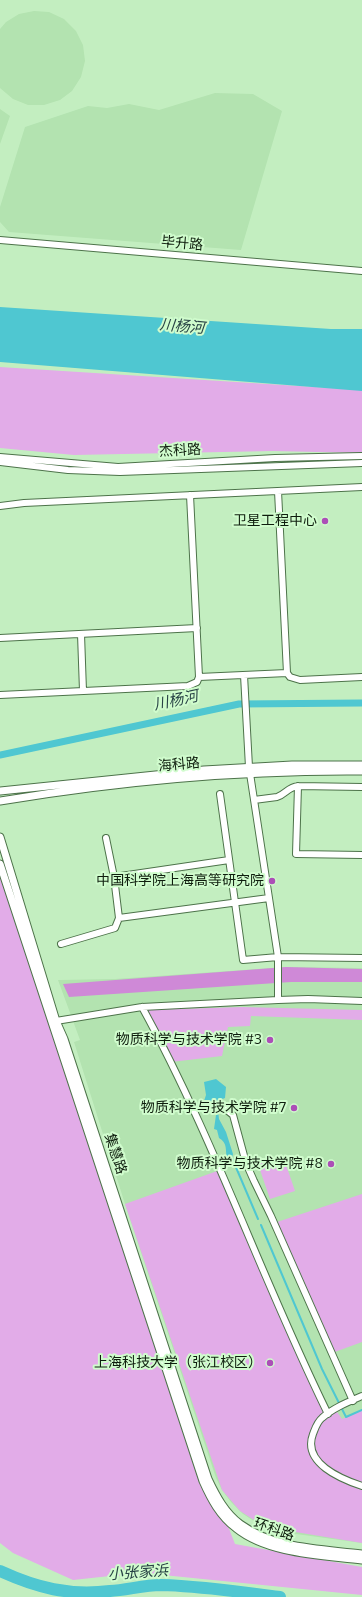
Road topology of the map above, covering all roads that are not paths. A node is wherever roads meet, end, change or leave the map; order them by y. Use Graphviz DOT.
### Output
graph roads {
  1 [pos="0,240"];
  2 [pos="362,271"];
  3 [pos="362,456"];
  4 [pos="0,457"];
  5 [pos="0,462"];
  6 [pos="362,463"];
  7 [pos="362,487"];
  8 [pos="278,491"];
  9 [pos="190,495"];
  10 [pos="0,506"];
  11 [pos="197,628"];
  12 [pos="82,634"];
  13 [pos="0,638"];
  14 [pos="288,673"];
  15 [pos="244,675"];
  16 [pos="199,677"];
  17 [pos="362,677"];
  18 [pos="83,691"];
  19 [pos="0,695"];
  20 [pos="362,764"];
  21 [pos="250,770"];
  22 [pos="362,771"];
  23 [pos="298,786"];
  24 [pos="362,787"];
  25 [pos="0,791"];
  26 [pos="220,794"];
  27 [pos="254,800"];
  28 [pos="0,801"];
  29 [pos="0,837"];
  30 [pos="106,838"];
  31 [pos="362,855"];
  32 [pos="229,860"];
  33 [pos="0,864"];
  34 [pos="114,877"];
  35 [pos="269,898"];
  36 [pos="235,902"];
  37 [pos="119,918"];
  38 [pos="61,944"];
  39 [pos="278,957"];
  40 [pos="362,958"];
  41 [pos="278,1000"];
  42 [pos="362,1001"];
  43 [pos="142,1007"];
  44 [pos="56,1021"];
  45 [pos="224,1108"];
  46 [pos="362,1396"];
  47 [pos="352,1400"];
  48 [pos="328,1414"];
  49 [pos="206,1480"];
  50 [pos="362,1486"];
  51 [pos="362,1554"];
  52 [pos="362,1560"];
  1 -- 2 [label="street, 毕升路"];
  3 -- 4 [label="street, 杰科路"];
  5 -- 6 [label="street, 杰科路"];
  7 -- 8 [label="street"];
  8 -- 9 [label="street"];
  8 -- 14 [label="street"];
  9 -- 10 [label="street"];
  9 -- 11 [label="street"];
  11 -- 12 [label="street"];
  11 -- 16 [label="street"];
  12 -- 13 [label="street"];
  12 -- 18 [label="street"];
  14 -- 15 [label="street"];
  14 -- 17 [label="street"];
  15 -- 16 [label="street"];
  15 -- 21 [label="street"];
  16 -- 18 [label="street"];
  18 -- 19 [label="street"];
  20 -- 21 [label="street, 海科路"];
  21 -- 22 [label="street, 海科路"];
  21 -- 25 [label="street, 海科路"];
  21 -- 27 [label="street"];
  21 -- 28 [label="street, 海科路"];
  23 -- 24 [label="street"];
  23 -- 27 [label="street"];
  23 -- 31 [label="street"];
  26 -- 32 [label="street"];
  27 -- 35 [label="street"];
  29 -- 44 [label="street, 集慧路"];
  30 -- 34 [label="street"];
  32 -- 34 [label="street"];
  32 -- 36 [label="street"];
  33 -- 49 [label="street, 集慧路"];
  34 -- 37 [label="street"];
  35 -- 36 [label="street"];
  35 -- 39 [label="street"];
  36 -- 37 [label="street"];
  36 -- 39 [label="street"];
  37 -- 38 [label="street"];
  39 -- 40 [label="street"];
  39 -- 41 [label="street"];
  41 -- 42 [label="street"];
  41 -- 43 [label="street"];
  43 -- 44 [label="street"];
  43 -- 48 [label="street"];
  44 -- 49 [label="street, 集慧路"];
  45 -- 47 [label="street"];
  46 -- 47 [label="street"];
  47 -- 48 [label="street"];
  48 -- 50 [label="street"];
  49 -- 51 [label="street, 环科路"];
  49 -- 52 [label="street, 环科路"];
}
